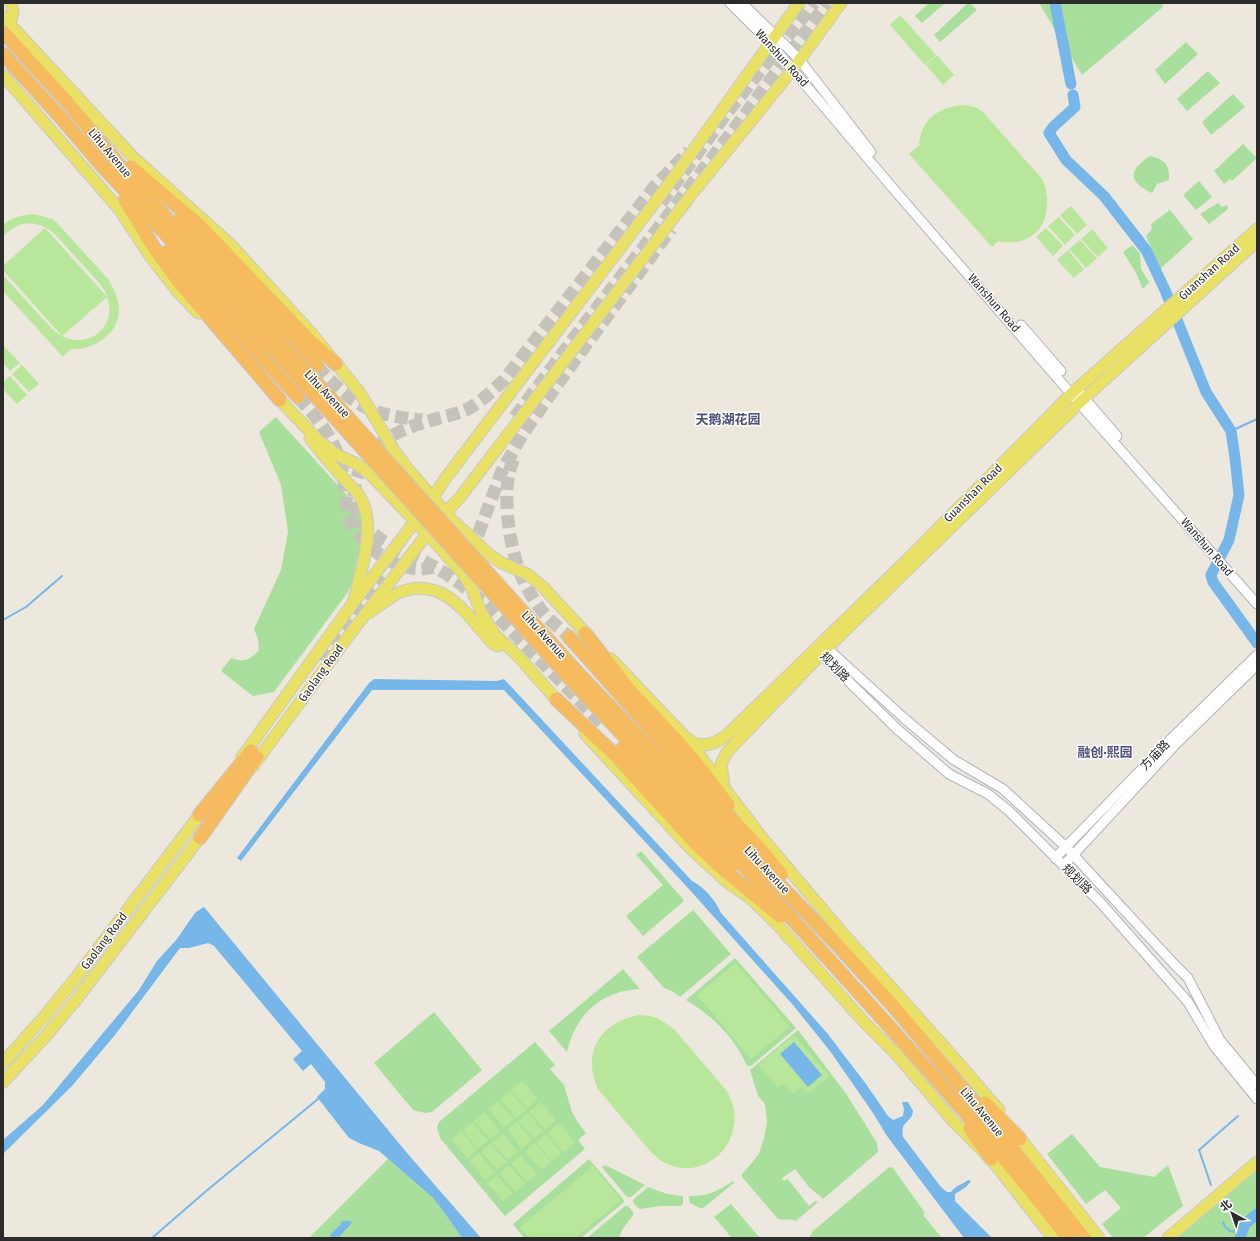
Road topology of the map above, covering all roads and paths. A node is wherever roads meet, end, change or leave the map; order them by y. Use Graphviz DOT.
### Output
graph roads {
  1 [pos="11,3"];
  2 [pos="730,3"];
  3 [pos="742,3"];
  4 [pos="799,3"];
  5 [pos="841,3"];
  6 [pos="5,24"];
  7 [pos="773,39"];
  8 [pos="3,54"];
  9 [pos="800,59"];
  10 [pos="793,69"];
  11 [pos="3,75"];
  12 [pos="96,136"];
  13 [pos="102,166"];
  14 [pos="138,174"];
  15 [pos="133,213"];
  16 [pos="1257,228"];
  17 [pos="1257,241"];
  18 [pos="1186,299"];
  19 [pos="277,346"];
  20 [pos="336,364"];
  21 [pos="317,366"];
  22 [pos="1074,392"];
  23 [pos="298,397"];
  24 [pos="280,400"];
  25 [pos="1082,401"];
  26 [pos="290,410"];
  27 [pos="433,498"];
  28 [pos="445,512"];
  29 [pos="415,521"];
  30 [pos="427,534"];
  31 [pos="1222,560"];
  32 [pos="1257,595"];
  33 [pos="354,603"];
  34 [pos="1257,604"];
  35 [pos="585,633"];
  36 [pos="350,634"];
  37 [pos="570,637"];
  38 [pos="822,650"];
  39 [pos="517,655"];
  40 [pos="1256,660"];
  41 [pos="575,677"];
  42 [pos="556,700"];
  43 [pos="601,723"];
  44 [pos="687,739"];
  45 [pos="724,786"];
  46 [pos="199,815"];
  47 [pos="200,838"];
  48 [pos="1066,847"];
  49 [pos="761,850"];
  50 [pos="1074,854"];
  51 [pos="1056,858"];
  52 [pos="1063,866"];
  53 [pos="776,912"];
  54 [pos="841,949"];
  55 [pos="893,1006"];
  56 [pos="893,1030"];
  57 [pos="905,1043"];
  58 [pos="3,1063"];
  59 [pos="3,1082"];
  60 [pos="1257,1085"];
  61 [pos="1257,1099"];
  62 [pos="1020,1139"];
  63 [pos="991,1158"];
  64 [pos="1257,1162"];
  65 [pos="1053,1238"];
  66 [pos="1068,1238"];
  67 [pos="1084,1238"];
  68 [pos="1099,1238"];
  69 [pos="1168,1238"];
  1 -- 6 [label="main road"];
  2 -- 7 [label="street, Wanshun Road"];
  3 -- 7 [label="street, Wanshun Road"];
  4 -- 7 [label="main road, Gaolang Road"];
  5 -- 9 [label="main road, Gaolang Road"];
  6 -- 12 [label="highway, Lihu Avenue"];
  6 -- 20 [label="main road"];
  7 -- 9 [label="street, Wanshun Road"];
  7 -- 10 [label="street, Wanshun Road"];
  7 -- 27 [label="main road, Gaolang Road"];
  8 -- 13 [label="highway, Lihu Avenue"];
  9 -- 10 [label="main road, Gaolang Road"];
  9 -- 22 [label="street, Wanshun Road"];
  10 -- 22 [label="street, Wanshun Road"];
  10 -- 28 [label="main road, Gaolang Road"];
  11 -- 24 [label="main road"];
  12 -- 14 [label="highway"];
  12 -- 19 [label="highway, Lihu Avenue"];
  13 -- 15 [label="highway"];
  13 -- 19 [label="highway, Lihu Avenue"];
  14 -- 20 [label="highway"];
  14 -- 21 [label="highway"];
  15 -- 23 [label="highway"];
  15 -- 24 [label="highway"];
  16 -- 18 [label="main road, Guanshan Road"];
  17 -- 18 [label="main road, Guanshan Road"];
  18 -- 22 [label="main road, Guanshan Road"];
  18 -- 25 [label="main road, Guanshan Road"];
  19 -- 41 [label="highway, Lihu Avenue, bridge"];
  20 -- 27 [label="main road"];
  22 -- 25 [label="street, Wanshun Road"];
  22 -- 38 [label="main road, Guanshan Road"];
  24 -- 26 [label="main road"];
  25 -- 31 [label="street, Wanshun Road"];
  25 -- 38 [label="main road, Guanshan Road"];
  26 -- 29 [label="main road"];
  26 -- 33 [label="main road"];
  27 -- 28 [label="main road"];
  27 -- 29 [label="main road, Gaolang Road"];
  28 -- 30 [label="main road, Gaolang Road"];
  28 -- 35 [label="main road"];
  29 -- 30 [label="main road"];
  29 -- 33 [label="main road, Gaolang Road"];
  30 -- 36 [label="main road, Gaolang Road"];
  30 -- 39 [label="main road"];
  31 -- 32 [label="street, Wanshun Road"];
  31 -- 34 [label="street, Wanshun Road"];
  33 -- 46 [label="main road, Gaolang Road"];
  35 -- 44 [label="main road"];
  35 -- 49 [label="highway"];
  36 -- 39 [label="main road"];
  36 -- 47 [label="main road, Gaolang Road"];
  37 -- 49 [label="highway"];
  38 -- 44 [label="main road, Guanshan Road"];
  38 -- 45 [label="main road, Guanshan Road"];
  38 -- 48 [label="street, 规划路"];
  38 -- 51 [label="street, 规划路"];
  39 -- 42 [label="main road"];
  40 -- 48 [label="street, 方庙路"];
  40 -- 50 [label="street, 方庙路"];
  41 -- 54 [label="highway, Lihu Avenue"];
  41 -- 56 [label="highway, Lihu Avenue"];
  42 -- 53 [label="highway"];
  42 -- 63 [label="main road"];
  43 -- 53 [label="highway"];
  44 -- 45 [label="main road"];
  45 -- 62 [label="main road"];
  46 -- 47 [label="highway, Gaolang Road"];
  46 -- 58 [label="main road, Gaolang Road"];
  47 -- 59 [label="main road, Gaolang Road"];
  48 -- 50 [label="street, 规划路"];
  48 -- 51 [label="street, 方庙路"];
  49 -- 54 [label="highway"];
  50 -- 52 [label="street, 方庙路"];
  50 -- 60 [label="street, 规划路"];
  51 -- 52 [label="street, 规划路"];
  52 -- 61 [label="street, 规划路"];
  53 -- 56 [label="highway"];
  54 -- 55 [label="highway, Lihu Avenue"];
  55 -- 62 [label="highway"];
  55 -- 67 [label="highway, Lihu Avenue"];
  56 -- 57 [label="highway, Lihu Avenue"];
  57 -- 63 [label="highway"];
  57 -- 66 [label="highway, Lihu Avenue"];
  62 -- 68 [label="main road"];
  63 -- 65 [label="main road"];
  64 -- 69 [label="main road"];
}
